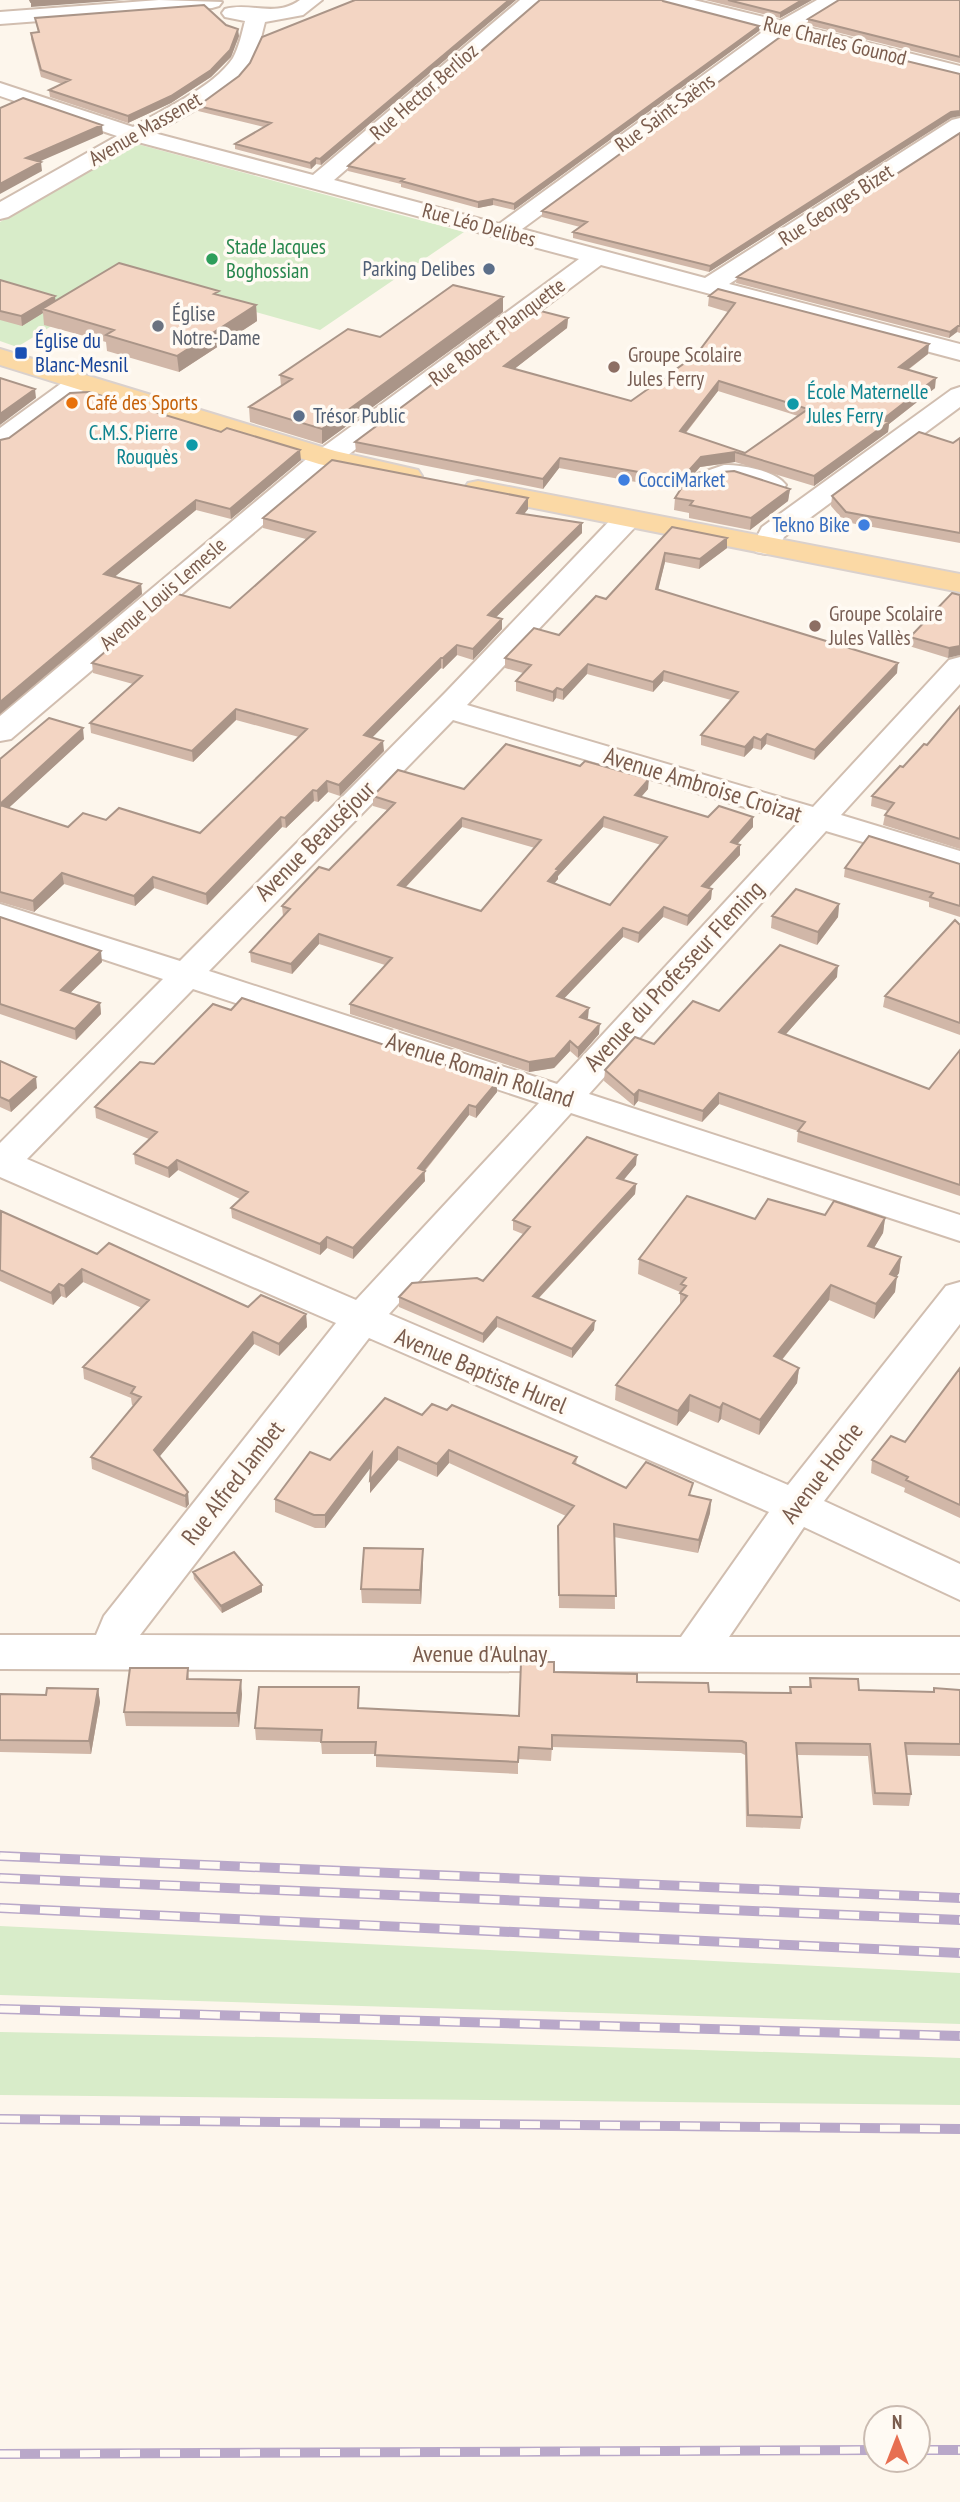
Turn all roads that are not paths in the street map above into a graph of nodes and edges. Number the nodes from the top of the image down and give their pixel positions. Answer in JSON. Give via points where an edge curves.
{"nodes":[{"id":1,"x":312,"y":0,"type":"edge"},
{"id":2,"x":532,"y":0,"type":"edge"},
{"id":3,"x":670,"y":0,"type":"edge"},
{"id":4,"x":832,"y":0,"type":"edge"},
{"id":5,"x":212,"y":1,"type":"edge"},
{"id":6,"x":257,"y":16,"type":"junction"},
{"id":7,"x":0,"y":18,"type":"edge"},
{"id":8,"x":781,"y":28,"type":"junction"},
{"id":9,"x":960,"y":72,"type":"edge"},
{"id":10,"x":6,"y":94,"type":"edge"},
{"id":11,"x":960,"y":125,"type":"edge"},
{"id":12,"x":135,"y":135,"type":"junction"},
{"id":13,"x":317,"y":183,"type":"junction"},
{"id":14,"x":0,"y":212,"type":"edge"},
{"id":15,"x":503,"y":232,"type":"junction"},
{"id":16,"x":539,"y":241,"type":"junction"},
{"id":17,"x":598,"y":256,"type":"junction"},
{"id":18,"x":512,"y":260,"type":"dead end"},
{"id":19,"x":712,"y":284,"type":"junction"},
{"id":20,"x":960,"y":352,"type":"edge"},
{"id":21,"x":0,"y":357,"type":"edge"},
{"id":22,"x":79,"y":382,"type":"junction"},
{"id":23,"x":960,"y":395,"type":"edge"},
{"id":24,"x":0,"y":440,"type":"edge"},
{"id":25,"x":328,"y":457,"type":"junction"},
{"id":26,"x":429,"y":480,"type":"edge"},
{"id":27,"x":456,"y":485,"type":"edge"},
{"id":28,"x":699,"y":488,"type":"edge"},
{"id":29,"x":818,"y":499,"type":"junction"},
{"id":30,"x":627,"y":519,"type":"junction"},
{"id":31,"x":766,"y":546,"type":"junction"},
{"id":32,"x":960,"y":583,"type":"edge"},
{"id":33,"x":960,"y":666,"type":"edge"},
{"id":34,"x":446,"y":708,"type":"junction"},
{"id":35,"x":0,"y":732,"type":"edge"},
{"id":36,"x":820,"y":820,"type":"junction"},
{"id":37,"x":960,"y":861,"type":"edge"},
{"id":38,"x":0,"y":914,"type":"edge"},
{"id":39,"x":184,"y":974,"type":"junction"},
{"id":40,"x":562,"y":1097,"type":"junction"},
{"id":41,"x":1,"y":1163,"type":"edge"},
{"id":42,"x":960,"y":1228,"type":"edge"},
{"id":43,"x":960,"y":1296,"type":"edge"},
{"id":44,"x":362,"y":1319,"type":"junction"},
{"id":45,"x":795,"y":1507,"type":"junction"},
{"id":46,"x":960,"y":1583,"type":"edge"},
{"id":47,"x":0,"y":1652,"type":"edge"},
{"id":48,"x":112,"y":1653,"type":"junction"},
{"id":49,"x":960,"y":1655,"type":"edge"},
{"id":50,"x":692,"y":1656,"type":"junction"}],
"edges":[{"from":1,"to":6,"type":"street","via":[[296,11]]},
{"from":2,"to":13,"type":"street","name":"Rue Hector Berlioz"},
{"from":3,"to":8,"type":"street","name":"Rue Charles Gounod"},
{"from":4,"to":8,"type":"street","name":"Rue Saint-Saëns"},
{"from":5,"to":6,"type":"street","via":[[226,11]]},
{"from":5,"to":7,"type":"street"},
{"from":6,"to":12,"type":"street","name":"Avenue Massenet","via":[[245,55],[233,72]]},
{"from":8,"to":9,"type":"street","name":"Rue Charles Gounod"},
{"from":8,"to":15,"type":"street","name":"Rue Saint-Saëns"},
{"from":10,"to":12,"type":"street","name":"Rue Léo Delibes"},
{"from":11,"to":19,"type":"street","name":"Rue Georges Bizet"},
{"from":12,"to":13,"type":"street","name":"Rue Léo Delibes"},
{"from":12,"to":14,"type":"street","name":"Avenue Massenet"},
{"from":13,"to":15,"type":"street","name":"Rue Léo Delibes"},
{"from":15,"to":16,"type":"street","name":"Rue Léo Delibes"},
{"from":16,"to":17,"type":"street","name":"Rue Léo Delibes"},
{"from":16,"to":18,"type":"street"},
{"from":17,"to":19,"type":"street","name":"Rue Léo Delibes"},
{"from":17,"to":25,"type":"street","name":"Rue Robert Planquette"},
{"from":19,"to":20,"type":"street","name":"Rue Léo Delibes"},
{"from":21,"to":22,"type":"main road"},
{"from":22,"to":24,"type":"street"},
{"from":22,"to":25,"type":"main road"},
{"from":23,"to":29,"type":"street"},
{"from":25,"to":26,"type":"main road"},
{"from":25,"to":35,"type":"street","name":"Avenue Louis Lemesle"},
{"from":27,"to":30,"type":"main road"},
{"from":28,"to":29,"type":"street","via":[[712,475],[736,473]]},
{"from":29,"to":31,"type":"street","via":[[772,533]]},
{"from":30,"to":31,"type":"main road"},
{"from":30,"to":34,"type":"street","name":"Avenue Beauséjour"},
{"from":31,"to":32,"type":"main road"},
{"from":33,"to":36,"type":"street","name":"Avenue du Professeur Fleming"},
{"from":34,"to":36,"type":"street","name":"Avenue Ambroise Croizat"},
{"from":34,"to":39,"type":"street","name":"Avenue Beauséjour"},
{"from":36,"to":37,"type":"street","name":"Avenue Ambroise Croizat"},
{"from":36,"to":40,"type":"street","name":"Avenue du Professeur Fleming"},
{"from":38,"to":39,"type":"street","name":"Avenue Romain Rolland"},
{"from":39,"to":40,"type":"street","name":"Avenue Romain Rolland"},
{"from":39,"to":41,"type":"street","name":"Avenue Beauséjour"},
{"from":40,"to":42,"type":"street","name":"Avenue Romain Rolland"},
{"from":40,"to":44,"type":"street","name":"Avenue du Professeur Fleming"},
{"from":41,"to":44,"type":"street","name":"Avenue Baptiste Hurel"},
{"from":43,"to":45,"type":"street","name":"Avenue Hoche"},
{"from":44,"to":45,"type":"street","name":"Avenue Baptiste Hurel"},
{"from":44,"to":48,"type":"street","name":"Rue Alfred Jambet","via":[[120,1628]]},
{"from":45,"to":46,"type":"street","name":"Avenue Baptiste Hurel"},
{"from":45,"to":50,"type":"street","name":"Avenue Hoche"},
{"from":47,"to":48,"type":"street","name":"Avenue d'Aulnay"},
{"from":48,"to":50,"type":"street","name":"Avenue d'Aulnay"},
{"from":49,"to":50,"type":"street","name":"Avenue d'Aulnay"}]}
